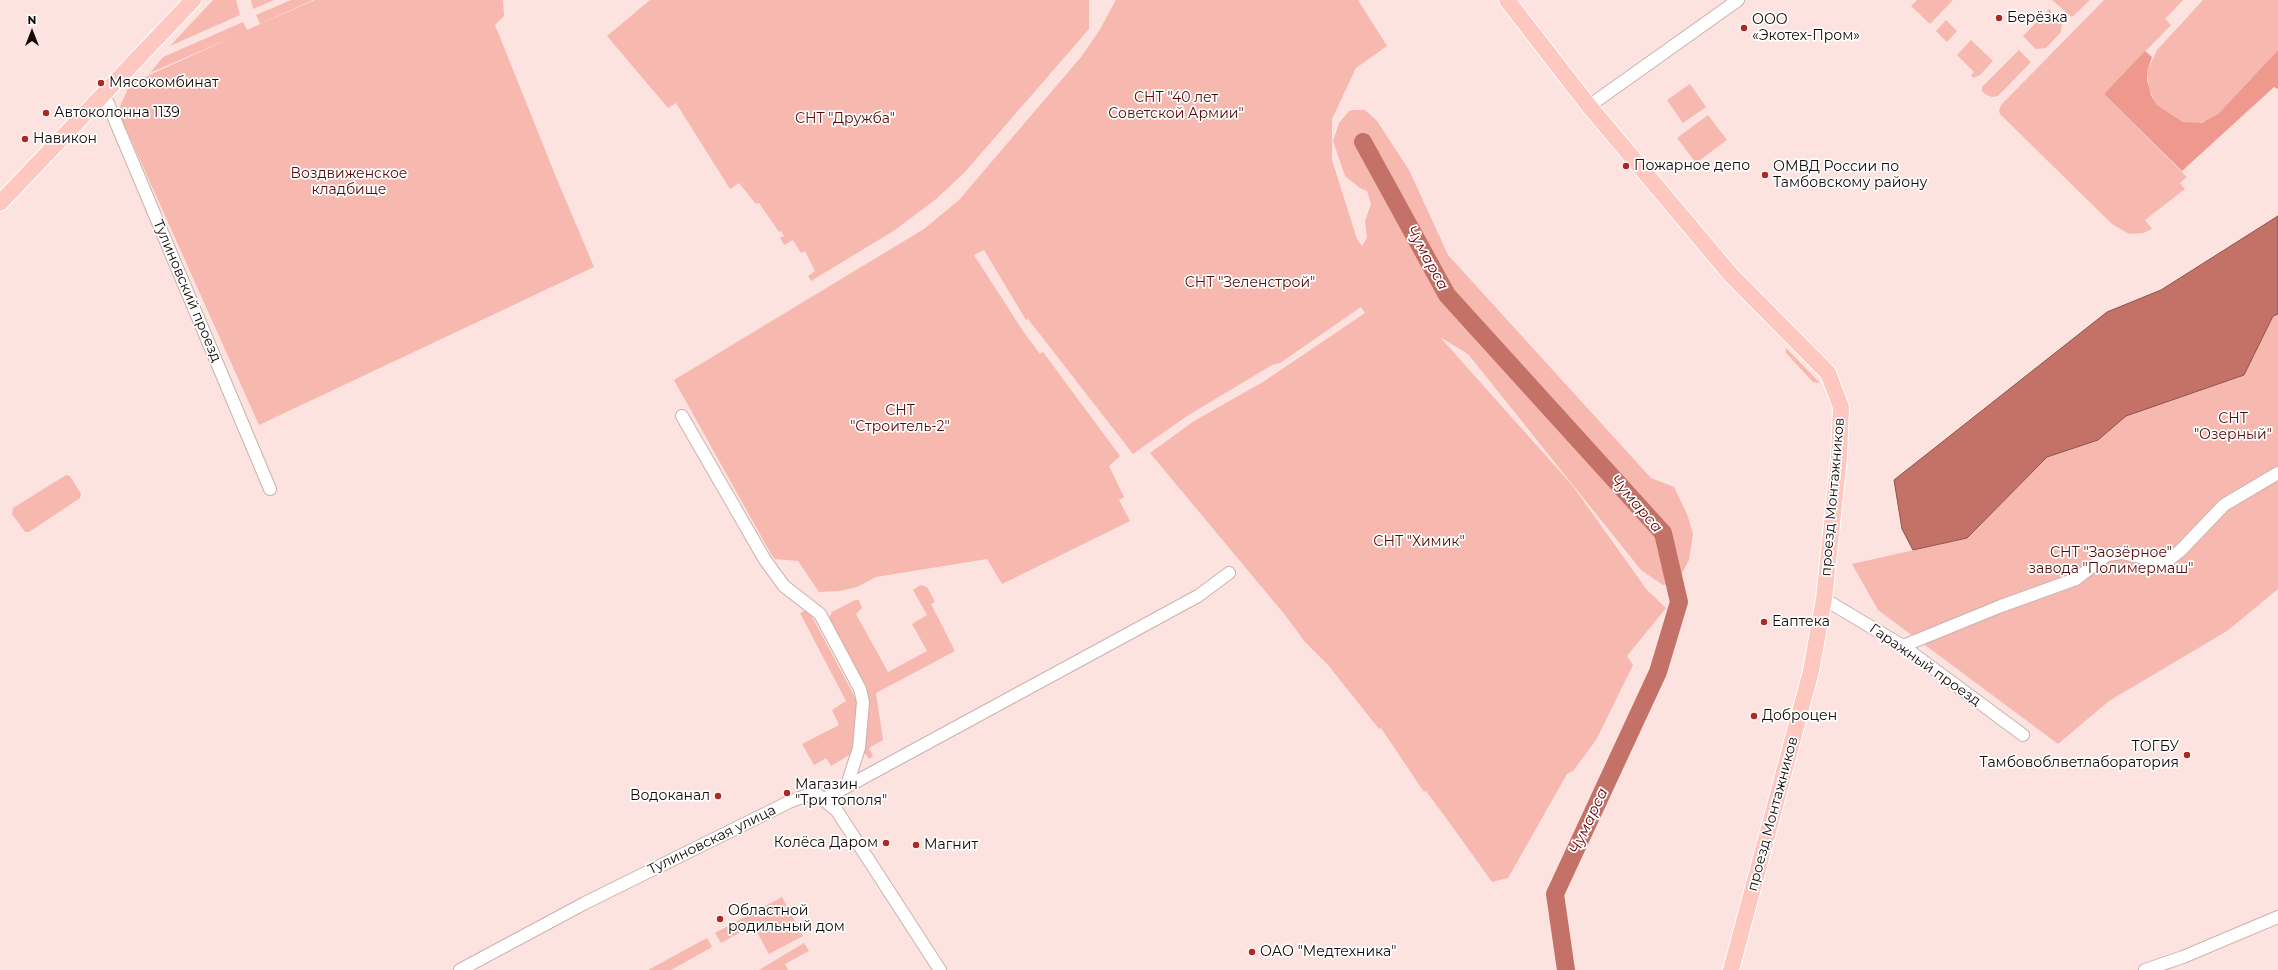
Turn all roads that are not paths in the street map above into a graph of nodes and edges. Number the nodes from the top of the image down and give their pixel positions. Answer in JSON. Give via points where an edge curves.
{"nodes":[{"id":1,"x":193,"y":0,"type":"edge"},
{"id":2,"x":1507,"y":0,"type":"edge"},
{"id":3,"x":1738,"y":0,"type":"edge"},
{"id":4,"x":104,"y":94,"type":"junction"},
{"id":5,"x":1589,"y":106,"type":"junction"},
{"id":6,"x":0,"y":203,"type":"edge"},
{"id":7,"x":682,"y":416,"type":"dead end"},
{"id":8,"x":2278,"y":473,"type":"edge"},
{"id":9,"x":270,"y":489,"type":"dead end"},
{"id":10,"x":1229,"y":573,"type":"dead end"},
{"id":11,"x":1824,"y":599,"type":"junction"},
{"id":12,"x":1903,"y":646,"type":"junction"},
{"id":13,"x":2023,"y":735,"type":"dead end"},
{"id":14,"x":847,"y":785,"type":"junction"},
{"id":15,"x":824,"y":799,"type":"junction"},
{"id":16,"x":2278,"y":917,"type":"edge"},
{"id":17,"x":460,"y":970,"type":"edge"},
{"id":18,"x":940,"y":970,"type":"edge"},
{"id":19,"x":1731,"y":970,"type":"edge"},
{"id":20,"x":2145,"y":970,"type":"edge"}],
"edges":[{"from":1,"to":4,"type":"main road"},
{"from":2,"to":5,"type":"main road","name":"проезд Монтажников"},
{"from":3,"to":5,"type":"street"},
{"from":4,"to":6,"type":"main road"},
{"from":4,"to":9,"type":"street","name":"Тулиновский проезд"},
{"from":5,"to":11,"type":"main road","name":"проезд Монтажников","via":[[1731,275],[1828,373],[1841,407],[1839,458]]},
{"from":7,"to":14,"type":"street","via":[[765,560],[784,586],[820,614],[860,689],[864,702],[859,748]]},
{"from":8,"to":12,"type":"street","via":[[2224,505],[2166,562],[2153,564],[2144,558],[2122,553],[2107,555],[2076,579]]},
{"from":10,"to":14,"type":"street","via":[[1198,596]]},
{"from":11,"to":12,"type":"street","name":"Гаражный проезд"},
{"from":11,"to":19,"type":"main road","name":"проезд Монтажников","via":[[1811,671]]},
{"from":12,"to":13,"type":"street","name":"Гаражный проезд"},
{"from":14,"to":15,"type":"street"},
{"from":15,"to":17,"type":"street","name":"Тулиновская улица","via":[[810,794],[789,802],[585,903]]},
{"from":15,"to":18,"type":"street","via":[[837,811]]},
{"from":16,"to":20,"type":"street"}]}
